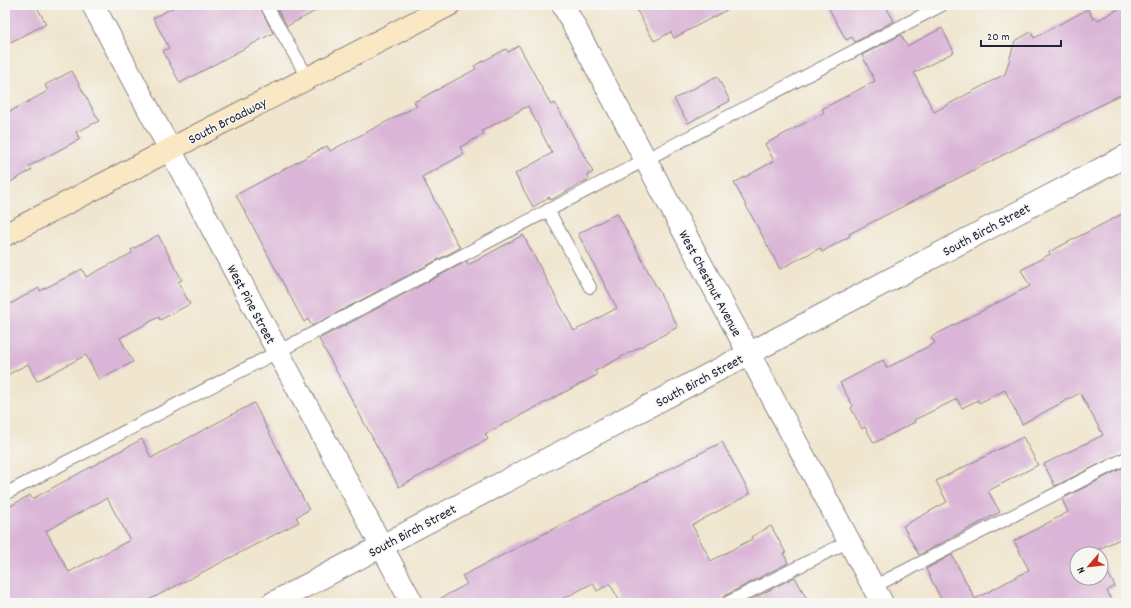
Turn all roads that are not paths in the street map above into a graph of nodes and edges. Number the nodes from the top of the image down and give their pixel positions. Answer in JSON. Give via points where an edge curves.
{"nodes":[{"id":1,"x":93,"y":5,"type":"edge"},
{"id":2,"x":266,"y":5,"type":"edge"},
{"id":3,"x":449,"y":5,"type":"edge"},
{"id":4,"x":563,"y":5,"type":"edge"},
{"id":5,"x":942,"y":5,"type":"edge"},
{"id":6,"x":308,"y":78,"type":"junction"},
{"id":7,"x":170,"y":150,"type":"junction"},
{"id":8,"x":1126,"y":156,"type":"edge"},
{"id":9,"x":645,"y":160,"type":"junction"},
{"id":10,"x":548,"y":210,"type":"junction"},
{"id":11,"x":5,"y":235,"type":"edge"},
{"id":12,"x":590,"y":287,"type":"dead end"},
{"id":13,"x":278,"y":351,"type":"junction"},
{"id":14,"x":749,"y":354,"type":"junction"},
{"id":15,"x":1126,"y":458,"type":"edge"},
{"id":16,"x":5,"y":494,"type":"edge"},
{"id":17,"x":849,"y":541,"type":"junction"},
{"id":18,"x":382,"y":546,"type":"junction"},
{"id":19,"x":877,"y":595,"type":"edge"},
{"id":20,"x":272,"y":603,"type":"edge"},
{"id":21,"x":412,"y":603,"type":"edge"},
{"id":22,"x":727,"y":603,"type":"edge"}],
"edges":[{"from":1,"to":7,"type":"street","name":"West Pine Street"},
{"from":2,"to":6,"type":"lane"},
{"from":3,"to":6,"type":"street","name":"South Broadway"},
{"from":4,"to":9,"type":"street","name":"West Chestnut Avenue"},
{"from":5,"to":9,"type":"lane"},
{"from":6,"to":7,"type":"street","name":"South Broadway"},
{"from":7,"to":11,"type":"street","name":"South Broadway"},
{"from":7,"to":13,"type":"street","name":"West Pine Street"},
{"from":8,"to":14,"type":"street","name":"South Birch Street"},
{"from":9,"to":10,"type":"lane"},
{"from":9,"to":14,"type":"street","name":"West Chestnut Avenue"},
{"from":10,"to":12,"type":"lane"},
{"from":10,"to":13,"type":"lane"},
{"from":13,"to":16,"type":"lane"},
{"from":13,"to":18,"type":"street","name":"West Pine Street"},
{"from":14,"to":17,"type":"street","name":"West Chestnut Avenue"},
{"from":14,"to":18,"type":"street","name":"South Birch Street"},
{"from":15,"to":19,"type":"lane"},
{"from":17,"to":19,"type":"street","name":"West Chestnut Avenue"},
{"from":17,"to":22,"type":"lane"},
{"from":18,"to":20,"type":"street","name":"South Birch Street"},
{"from":18,"to":21,"type":"street","name":"West Pine Street"}]}
